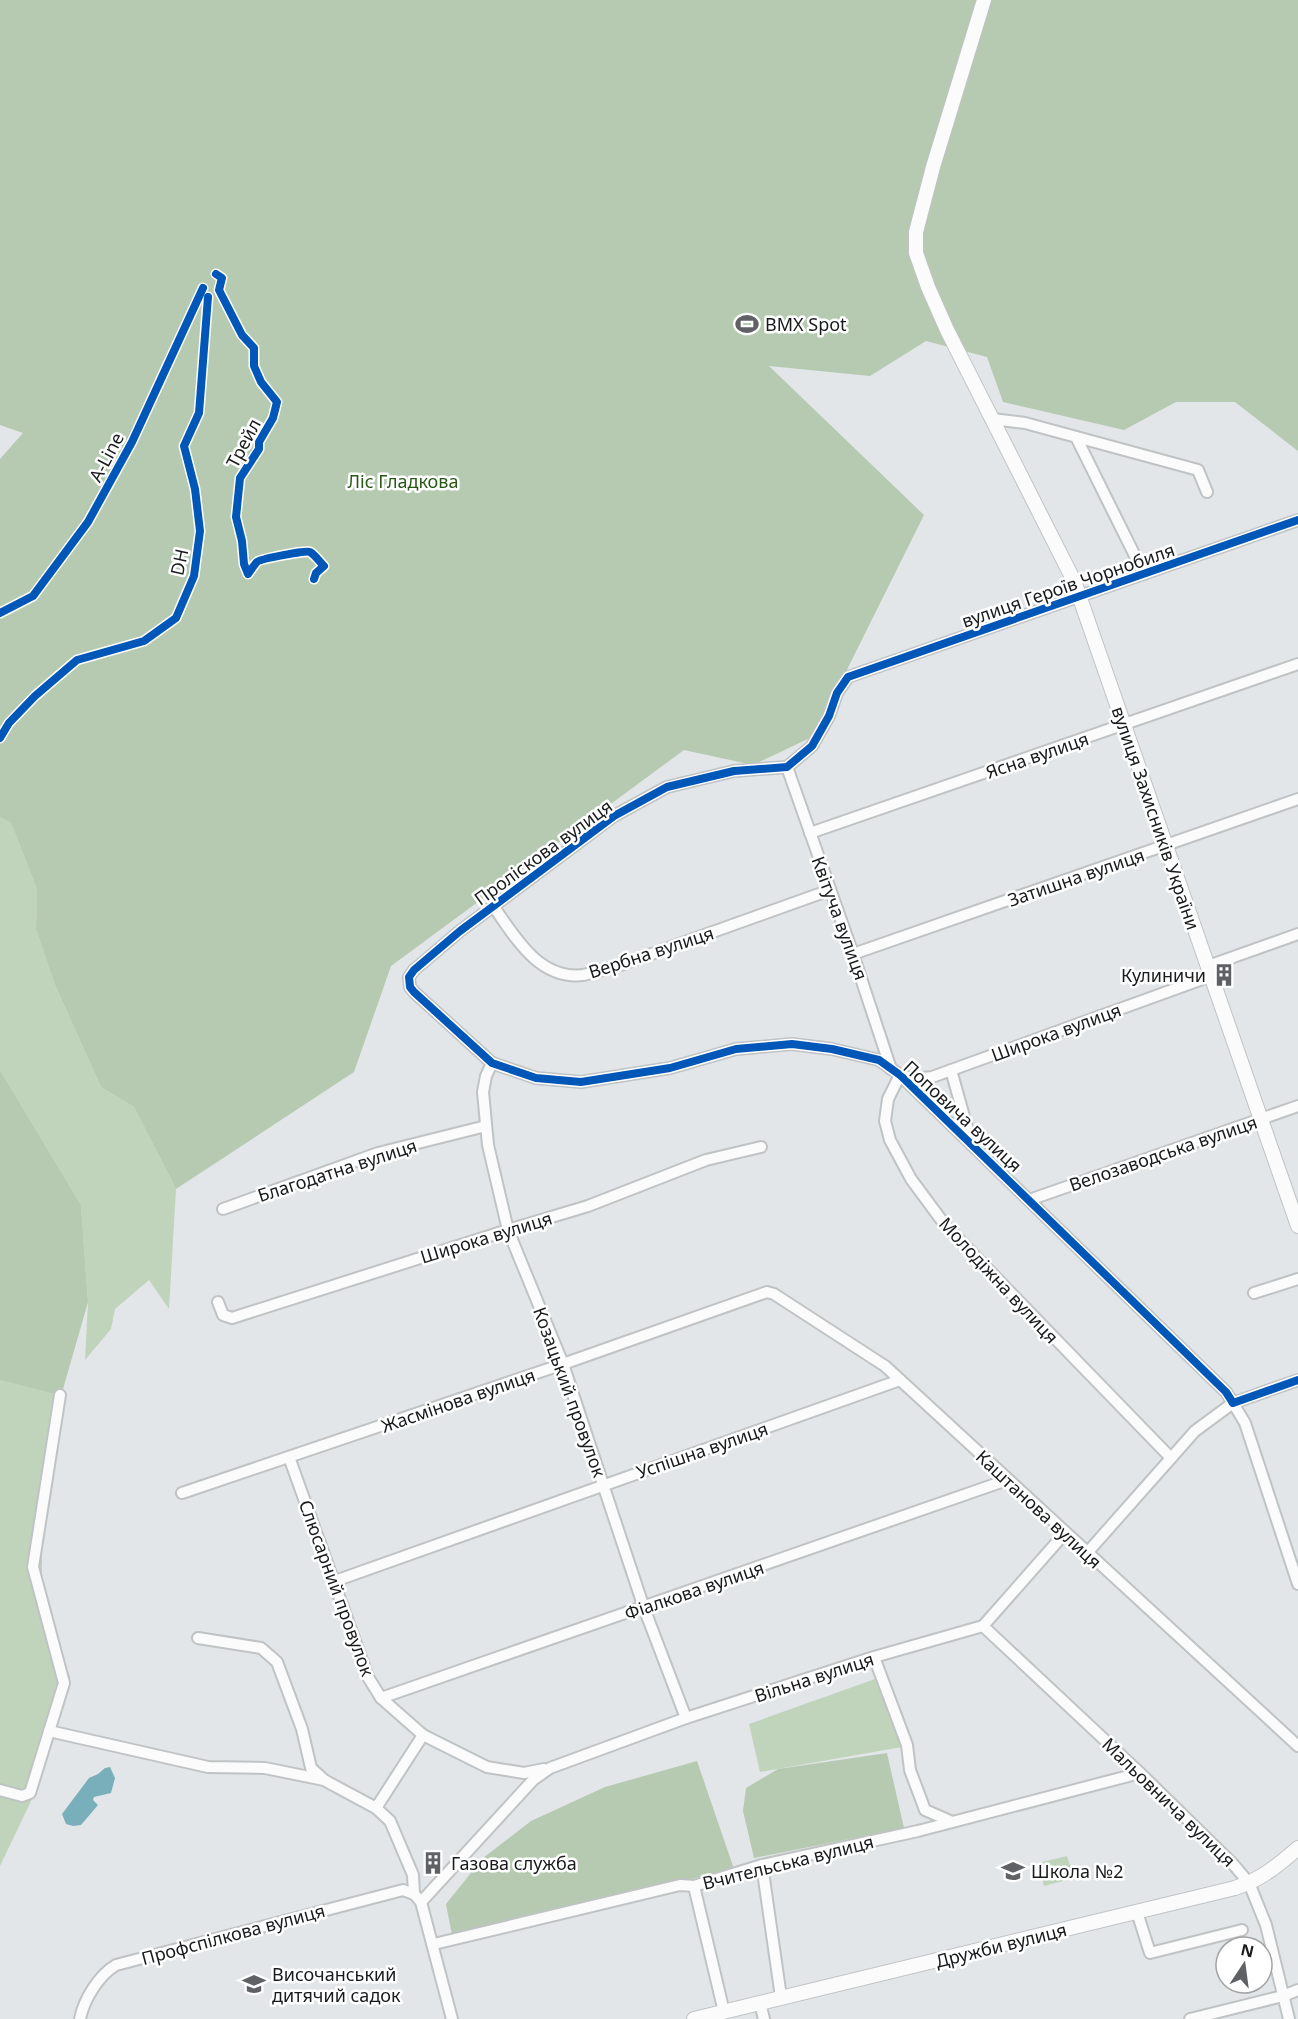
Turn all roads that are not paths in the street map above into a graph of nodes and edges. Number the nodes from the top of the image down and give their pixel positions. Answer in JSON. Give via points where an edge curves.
{"nodes":[{"id":1,"x":984,"y":0,"type":"edge"},
{"id":2,"x":992,"y":419,"type":"junction"},
{"id":3,"x":1076,"y":437,"type":"junction"},
{"id":4,"x":1207,"y":492,"type":"dead end"},
{"id":5,"x":1298,"y":520,"type":"edge"},
{"id":6,"x":1144,"y":574,"type":"junction"},
{"id":7,"x":1079,"y":597,"type":"junction"},
{"id":8,"x":1298,"y":664,"type":"edge"},
{"id":9,"x":1124,"y":724,"type":"junction"},
{"id":10,"x":787,"y":767,"type":"junction"},
{"id":11,"x":1298,"y":799,"type":"edge"},
{"id":12,"x":810,"y":833,"type":"junction"},
{"id":13,"x":1166,"y":846,"type":"junction"},
{"id":14,"x":830,"y":890,"type":"junction"},
{"id":15,"x":494,"y":907,"type":"junction"},
{"id":16,"x":1298,"y":934,"type":"edge"},
{"id":17,"x":854,"y":954,"type":"junction"},
{"id":18,"x":1209,"y":971,"type":"junction"},
{"id":19,"x":410,"y":987,"type":"joint"},
{"id":20,"x":492,"y":1063,"type":"junction"},
{"id":21,"x":951,"y":1070,"type":"junction"},
{"id":22,"x":896,"y":1072,"type":"junction"},
{"id":23,"x":1298,"y":1106,"type":"edge"},
{"id":24,"x":1261,"y":1119,"type":"junction"},
{"id":25,"x":486,"y":1126,"type":"junction"},
{"id":26,"x":972,"y":1145,"type":"junction"},
{"id":27,"x":761,"y":1147,"type":"dead end"},
{"id":28,"x":1029,"y":1200,"type":"junction"},
{"id":29,"x":223,"y":1209,"type":"dead end"},
{"id":30,"x":1298,"y":1226,"type":"edge"},
{"id":31,"x":508,"y":1230,"type":"junction"},
{"id":32,"x":1298,"y":1279,"type":"edge"},
{"id":33,"x":766,"y":1292,"type":"joint"},
{"id":34,"x":1254,"y":1293,"type":"dead end"},
{"id":35,"x":218,"y":1302,"type":"dead end"},
{"id":36,"x":563,"y":1364,"type":"junction"},
{"id":37,"x":900,"y":1380,"type":"junction"},
{"id":38,"x":1298,"y":1380,"type":"edge"},
{"id":39,"x":60,"y":1395,"type":"dead end"},
{"id":40,"x":1233,"y":1403,"type":"junction"},
{"id":41,"x":289,"y":1457,"type":"junction"},
{"id":42,"x":1171,"y":1458,"type":"junction"},
{"id":43,"x":1007,"y":1480,"type":"junction"},
{"id":44,"x":603,"y":1485,"type":"junction"},
{"id":45,"x":182,"y":1492,"type":"dead end"},
{"id":46,"x":1065,"y":1533,"type":"junction"},
{"id":47,"x":1087,"y":1553,"type":"junction"},
{"id":48,"x":334,"y":1581,"type":"junction"},
{"id":49,"x":1298,"y":1584,"type":"edge"},
{"id":50,"x":644,"y":1608,"type":"junction"},
{"id":51,"x":983,"y":1626,"type":"junction"},
{"id":52,"x":198,"y":1638,"type":"dead end"},
{"id":53,"x":874,"y":1657,"type":"junction"},
{"id":54,"x":381,"y":1698,"type":"junction"},
{"id":55,"x":686,"y":1718,"type":"junction"},
{"id":56,"x":49,"y":1731,"type":"junction"},
{"id":57,"x":423,"y":1735,"type":"junction"},
{"id":58,"x":1298,"y":1746,"type":"edge"},
{"id":59,"x":550,"y":1768,"type":"junction"},
{"id":60,"x":1140,"y":1773,"type":"junction"},
{"id":61,"x":324,"y":1780,"type":"junction"},
{"id":62,"x":0,"y":1790,"type":"edge"},
{"id":63,"x":376,"y":1808,"type":"junction"},
{"id":64,"x":950,"y":1821,"type":"junction"},
{"id":65,"x":1298,"y":1848,"type":"edge"},
{"id":66,"x":762,"y":1865,"type":"junction"},
{"id":67,"x":1249,"y":1883,"type":"junction"},
{"id":68,"x":694,"y":1886,"type":"junction"},
{"id":69,"x":418,"y":1898,"type":"junction"},
{"id":70,"x":1137,"y":1912,"type":"junction"},
{"id":71,"x":1242,"y":1930,"type":"dead end"},
{"id":72,"x":434,"y":1944,"type":"junction"},
{"id":73,"x":1298,"y":1990,"type":"edge"},
{"id":74,"x":1283,"y":1996,"type":"junction"},
{"id":75,"x":781,"y":1997,"type":"junction"},
{"id":76,"x":760,"y":2003,"type":"junction"},
{"id":77,"x":724,"y":2012,"type":"junction"},
{"id":78,"x":80,"y":2019,"type":"edge"},
{"id":79,"x":452,"y":2019,"type":"edge"},
{"id":80,"x":694,"y":2019,"type":"edge"},
{"id":81,"x":764,"y":2019,"type":"edge"},
{"id":82,"x":1190,"y":2019,"type":"edge"},
{"id":83,"x":1289,"y":2019,"type":"edge"}],
"edges":[{"from":1,"to":2,"type":"street","name":"вулиця Захисників України","via":[[933,167],[916,232],[916,253],[947,330]]},
{"from":2,"to":3,"type":"street","via":[[1025,423]]},
{"from":2,"to":7,"type":"street","name":"вулиця Захисників України"},
{"from":3,"to":4,"type":"street","via":[[1198,470]]},
{"from":3,"to":6,"type":"street"},
{"from":5,"to":6,"type":"street","name":"вулиця Героїв Чорнобиля"},
{"from":6,"to":7,"type":"street","name":"вулиця Героїв Чорнобиля"},
{"from":7,"to":9,"type":"street","name":"вулиця Захисників України"},
{"from":7,"to":10,"type":"street","name":"вулиця Героїв Чорнобиля","via":[[848,677],[812,746]]},
{"from":8,"to":9,"type":"street","name":"Ясна вулиця"},
{"from":9,"to":12,"type":"street","name":"Ясна вулиця"},
{"from":9,"to":13,"type":"street","name":"вулиця Захисників України"},
{"from":10,"to":12,"type":"street","name":"Квітуча вулиця"},
{"from":10,"to":15,"type":"street","name":"Проліскова вулиця","via":[[734,771],[667,787],[614,816]]},
{"from":11,"to":13,"type":"street","name":"Затишна вулиця"},
{"from":12,"to":14,"type":"street","name":"Квітуча вулиця"},
{"from":13,"to":17,"type":"street","name":"Затишна вулиця"},
{"from":13,"to":18,"type":"street","name":"вулиця Захисників України"},
{"from":14,"to":15,"type":"street","name":"Вербна вулиця","via":[[615,967],[581,975],[539,964]]},
{"from":14,"to":17,"type":"street","name":"Квітуча вулиця"},
{"from":15,"to":19,"type":"street","name":"Проліскова вулиця","via":[[414,969],[409,977]]},
{"from":16,"to":18,"type":"street","name":"Широка вулиця"},
{"from":17,"to":22,"type":"street","name":"Квітуча вулиця"},
{"from":18,"to":21,"type":"street","name":"Широка вулиця"},
{"from":18,"to":24,"type":"street","name":"вулиця Захисників України"},
{"from":19,"to":20,"type":"street","name":"Поповича вулиця"},
{"from":20,"to":22,"type":"street","name":"Поповича вулиця","via":[[536,1078],[581,1082],[670,1068],[736,1049],[792,1044],[879,1060]]},
{"from":20,"to":25,"type":"street","name":"Козацький провулок","via":[[483,1092]]},
{"from":21,"to":22,"type":"street","name":"Широка вулиця","via":[[914,1079]]},
{"from":21,"to":26,"type":"street"},
{"from":22,"to":26,"type":"street","name":"Поповича вулиця"},
{"from":22,"to":42,"type":"street","name":"Молодіжна вулиця","via":[[885,1121],[890,1140],[911,1179],[945,1225]]},
{"from":23,"to":24,"type":"street","name":"Велозаводська вулиця"},
{"from":24,"to":28,"type":"street","name":"Велозаводська вулиця"},
{"from":24,"to":30,"type":"street","name":"вулиця Захисників України"},
{"from":25,"to":29,"type":"street","name":"Благодатна вулиця","via":[[378,1153]]},
{"from":25,"to":31,"type":"street","name":"Козацький провулок"},
{"from":26,"to":28,"type":"street","name":"Поповича вулиця"},
{"from":27,"to":31,"type":"street","name":"Широка вулиця","via":[[706,1160],[588,1206]]},
{"from":28,"to":40,"type":"street","name":"Поповича вулиця"},
{"from":31,"to":35,"type":"street","name":"Широка вулиця","via":[[232,1318],[223,1315]]},
{"from":31,"to":36,"type":"street","name":"Козацький провулок"},
{"from":32,"to":34,"type":"street"},
{"from":33,"to":36,"type":"street","name":"Жасмінова вулиця"},
{"from":33,"to":37,"type":"street","name":"Каштанова вулиця","via":[[885,1366]]},
{"from":36,"to":41,"type":"street","name":"Жасмінова вулиця"},
{"from":36,"to":44,"type":"street","name":"Козацький провулок"},
{"from":37,"to":43,"type":"street","name":"Каштанова вулиця"},
{"from":37,"to":44,"type":"street","name":"Успішна вулиця"},
{"from":38,"to":40,"type":"street"},
{"from":39,"to":56,"type":"street","via":[[33,1566],[64,1683]]},
{"from":40,"to":42,"type":"street","via":[[1195,1431]]},
{"from":40,"to":49,"type":"street","name":"Поповича вулиця","via":[[1245,1423]]},
{"from":41,"to":45,"type":"street","name":"Жасмінова вулиця"},
{"from":41,"to":48,"type":"street","name":"Слюсарний провулок"},
{"from":42,"to":47,"type":"street"},
{"from":43,"to":46,"type":"street","name":"Каштанова вулиця"},
{"from":43,"to":50,"type":"street","name":"Фіалкова вулиця"},
{"from":44,"to":48,"type":"street","name":"Успішна вулиця"},
{"from":44,"to":50,"type":"street","name":"Козацький провулок"},
{"from":46,"to":47,"type":"street","name":"Каштанова вулиця"},
{"from":46,"to":51,"type":"street"},
{"from":47,"to":58,"type":"street","name":"Каштанова вулиця"},
{"from":48,"to":54,"type":"street","name":"Слюсарний провулок","via":[[368,1677]]},
{"from":50,"to":54,"type":"street","name":"Фіалкова вулиця"},
{"from":50,"to":55,"type":"street","name":"Козацький провулок"},
{"from":51,"to":53,"type":"street","name":"Вільна вулиця"},
{"from":51,"to":60,"type":"street","name":"Мальовнича вулиця"},
{"from":52,"to":61,"type":"street","via":[[261,1648],[277,1662],[312,1768]]},
{"from":53,"to":55,"type":"street","name":"Вільна вулиця"},
{"from":53,"to":64,"type":"street","via":[[907,1745],[910,1770],[925,1810]]},
{"from":54,"to":57,"type":"street","name":"Слюсарний провулок"},
{"from":55,"to":59,"type":"street","name":"Вільна вулиця"},
{"from":56,"to":61,"type":"street","via":[[208,1767],[266,1768]]},
{"from":56,"to":62,"type":"street","via":[[30,1793],[22,1796]]},
{"from":57,"to":59,"type":"street","name":"Слюсарний провулок","via":[[487,1767],[524,1773]]},
{"from":57,"to":63,"type":"street"},
{"from":59,"to":69,"type":"street","name":"Вільна вулиця","via":[[533,1780]]},
{"from":60,"to":64,"type":"street","name":"Вчительська вулиця"},
{"from":60,"to":67,"type":"street","name":"Мальовнича вулиця"},
{"from":61,"to":63,"type":"street"},
{"from":63,"to":69,"type":"street","via":[[390,1821]]},
{"from":64,"to":66,"type":"street","name":"Вчительська вулиця"},
{"from":65,"to":67,"type":"street","name":"Дружби вулиця","via":[[1267,1874]]},
{"from":66,"to":68,"type":"street","name":"Вчительська вулиця"},
{"from":66,"to":75,"type":"street"},
{"from":67,"to":70,"type":"street","name":"Дружби вулиця"},
{"from":67,"to":74,"type":"street","name":"Мальовнича вулиця","via":[[1266,1925]]},
{"from":68,"to":72,"type":"street","name":"Вчительська вулиця","via":[[680,1885]]},
{"from":68,"to":77,"type":"street"},
{"from":69,"to":72,"type":"street"},
{"from":69,"to":78,"type":"street","name":"Профспілкова вулиця","via":[[403,1890],[388,1893],[116,1965],[106,1971],[95,1987]]},
{"from":70,"to":71,"type":"street","via":[[1150,1953]]},
{"from":70,"to":75,"type":"street","name":"Дружби вулиця"},
{"from":72,"to":79,"type":"street"},
{"from":73,"to":74,"type":"street"},
{"from":74,"to":82,"type":"street"},
{"from":74,"to":83,"type":"street","name":"Мальовнича вулиця"},
{"from":75,"to":76,"type":"street","name":"Дружби вулиця"},
{"from":76,"to":77,"type":"street","name":"Дружби вулиця"},
{"from":76,"to":81,"type":"street"},
{"from":77,"to":80,"type":"street","name":"Дружби вулиця"}]}
